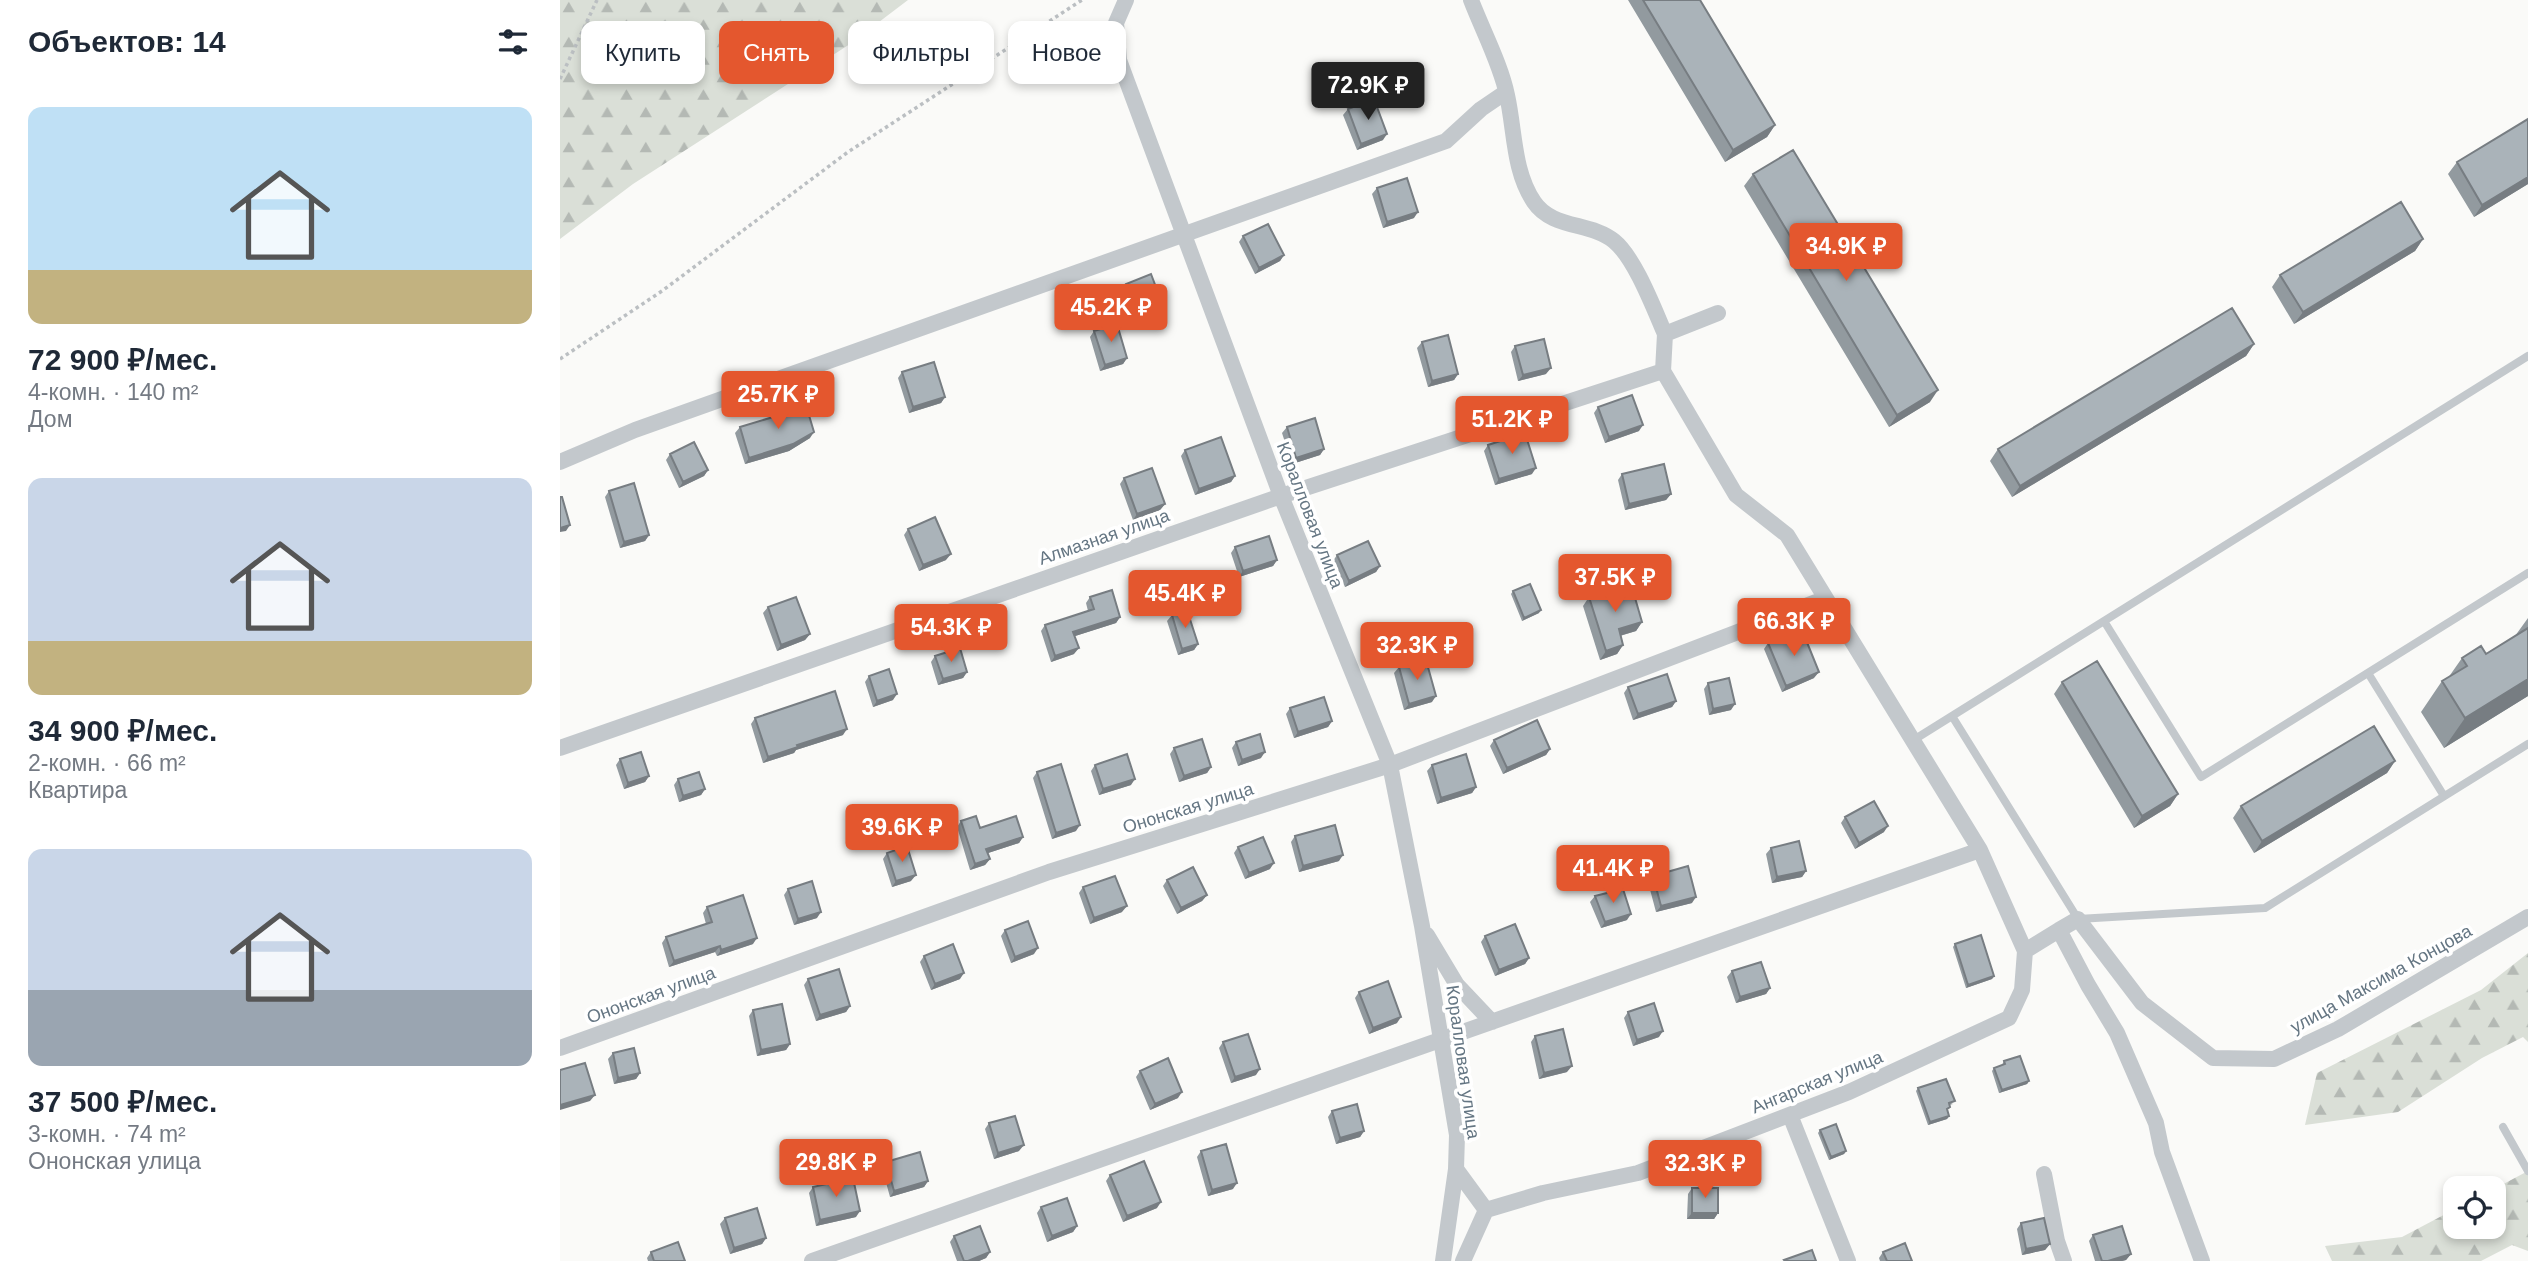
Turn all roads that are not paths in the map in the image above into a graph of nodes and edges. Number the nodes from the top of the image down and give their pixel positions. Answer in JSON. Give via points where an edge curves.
{"nodes":[{"id":1,"x":1126,"y":0,"type":"edge"},
{"id":2,"x":1471,"y":0,"type":"edge"},
{"id":3,"x":1507,"y":92,"type":"junction"},
{"id":4,"x":1185,"y":234,"type":"junction"},
{"id":5,"x":1718,"y":313,"type":"dead end"},
{"id":6,"x":1665,"y":334,"type":"junction"},
{"id":7,"x":2528,"y":356,"type":"edge"},
{"id":8,"x":1663,"y":372,"type":"junction"},
{"id":9,"x":560,"y":462,"type":"edge"},
{"id":10,"x":1281,"y":496,"type":"junction"},
{"id":11,"x":2528,"y":573,"type":"edge"},
{"id":12,"x":1824,"y":599,"type":"junction"},
{"id":13,"x":2104,"y":621,"type":"junction"},
{"id":14,"x":2368,"y":673,"type":"junction"},
{"id":15,"x":1952,"y":716,"type":"junction"},
{"id":16,"x":1912,"y":741,"type":"junction"},
{"id":17,"x":2528,"y":744,"type":"edge"},
{"id":18,"x":560,"y":748,"type":"edge"},
{"id":19,"x":1390,"y":765,"type":"junction"},
{"id":20,"x":2445,"y":796,"type":"junction"},
{"id":21,"x":1980,"y":850,"type":"junction"},
{"id":22,"x":2528,"y":917,"type":"edge"},
{"id":23,"x":2078,"y":919,"type":"junction"},
{"id":24,"x":1422,"y":926,"type":"junction"},
{"id":25,"x":2059,"y":930,"type":"junction"},
{"id":26,"x":2025,"y":951,"type":"junction"},
{"id":27,"x":1492,"y":1022,"type":"junction"},
{"id":28,"x":1443,"y":1040,"type":"junction"},
{"id":29,"x":560,"y":1048,"type":"edge"},
{"id":30,"x":1790,"y":1115,"type":"junction"},
{"id":31,"x":2503,"y":1127,"type":"dead end"},
{"id":32,"x":1457,"y":1169,"type":"junction"},
{"id":33,"x":2528,"y":1171,"type":"edge"},
{"id":34,"x":2044,"y":1174,"type":"dead end"},
{"id":35,"x":1486,"y":1210,"type":"junction"},
{"id":36,"x":812,"y":1261,"type":"edge"},
{"id":37,"x":1443,"y":1261,"type":"edge"},
{"id":38,"x":1463,"y":1261,"type":"edge"},
{"id":39,"x":1848,"y":1261,"type":"edge"},
{"id":40,"x":2064,"y":1261,"type":"edge"},
{"id":41,"x":2202,"y":1261,"type":"edge"}],
"edges":[{"from":1,"to":4,"type":"street","name":"Коралловая улица","via":[[1116,23],[1119,60]]},
{"from":2,"to":3,"type":"street"},
{"from":3,"to":4,"type":"street","via":[[1446,141]]},
{"from":3,"to":6,"type":"street","via":[[1517,164],[1535,203],[1553,219],[1614,241],[1638,274]]},
{"from":4,"to":9,"type":"street","via":[[635,430]]},
{"from":4,"to":10,"type":"street","name":"Коралловая улица"},
{"from":5,"to":6,"type":"street"},
{"from":6,"to":8,"type":"street"},
{"from":7,"to":13,"type":"lane"},
{"from":8,"to":10,"type":"street","name":"Алмазная улица"},
{"from":8,"to":12,"type":"street","via":[[1736,495],[1787,535]]},
{"from":10,"to":18,"type":"street","name":"Алмазная улица"},
{"from":10,"to":19,"type":"street","name":"Коралловая улица"},
{"from":11,"to":14,"type":"lane"},
{"from":12,"to":16,"type":"street"},
{"from":12,"to":19,"type":"street","name":"Ононская улица"},
{"from":13,"to":14,"type":"lane","via":[[2201,777]]},
{"from":13,"to":15,"type":"lane"},
{"from":14,"to":20,"type":"lane"},
{"from":15,"to":16,"type":"lane"},
{"from":15,"to":23,"type":"lane"},
{"from":16,"to":21,"type":"street"},
{"from":17,"to":20,"type":"lane"},
{"from":19,"to":24,"type":"street","name":"Коралловая улица"},
{"from":19,"to":29,"type":"street","name":"Ононская улица","via":[[1049,872]]},
{"from":20,"to":23,"type":"lane","via":[[2265,908]]},
{"from":21,"to":26,"type":"street"},
{"from":21,"to":27,"type":"street"},
{"from":22,"to":23,"type":"street","name":"улица Максима Концова","via":[[2338,1029],[2274,1059],[2213,1058],[2142,1003]]},
{"from":23,"to":25,"type":"street"},
{"from":24,"to":27,"type":"street","via":[[1457,985]]},
{"from":24,"to":28,"type":"street","name":"Коралловая улица"},
{"from":25,"to":26,"type":"street"},
{"from":25,"to":41,"type":"street","via":[[2117,1033],[2156,1123]]},
{"from":26,"to":30,"type":"street","name":"Ангарская улица","via":[[2022,990],[2009,1018]]},
{"from":27,"to":28,"type":"street"},
{"from":28,"to":32,"type":"street","name":"Коралловая улица","via":[[1457,1135]]},
{"from":28,"to":36,"type":"street"},
{"from":30,"to":35,"type":"street","name":"Ангарская улица","via":[[1638,1173]]},
{"from":30,"to":39,"type":"street"},
{"from":31,"to":33,"type":"lane"},
{"from":32,"to":35,"type":"street"},
{"from":32,"to":37,"type":"street","name":"Коралловая улица"},
{"from":34,"to":40,"type":"street"},
{"from":35,"to":38,"type":"street"}]}
